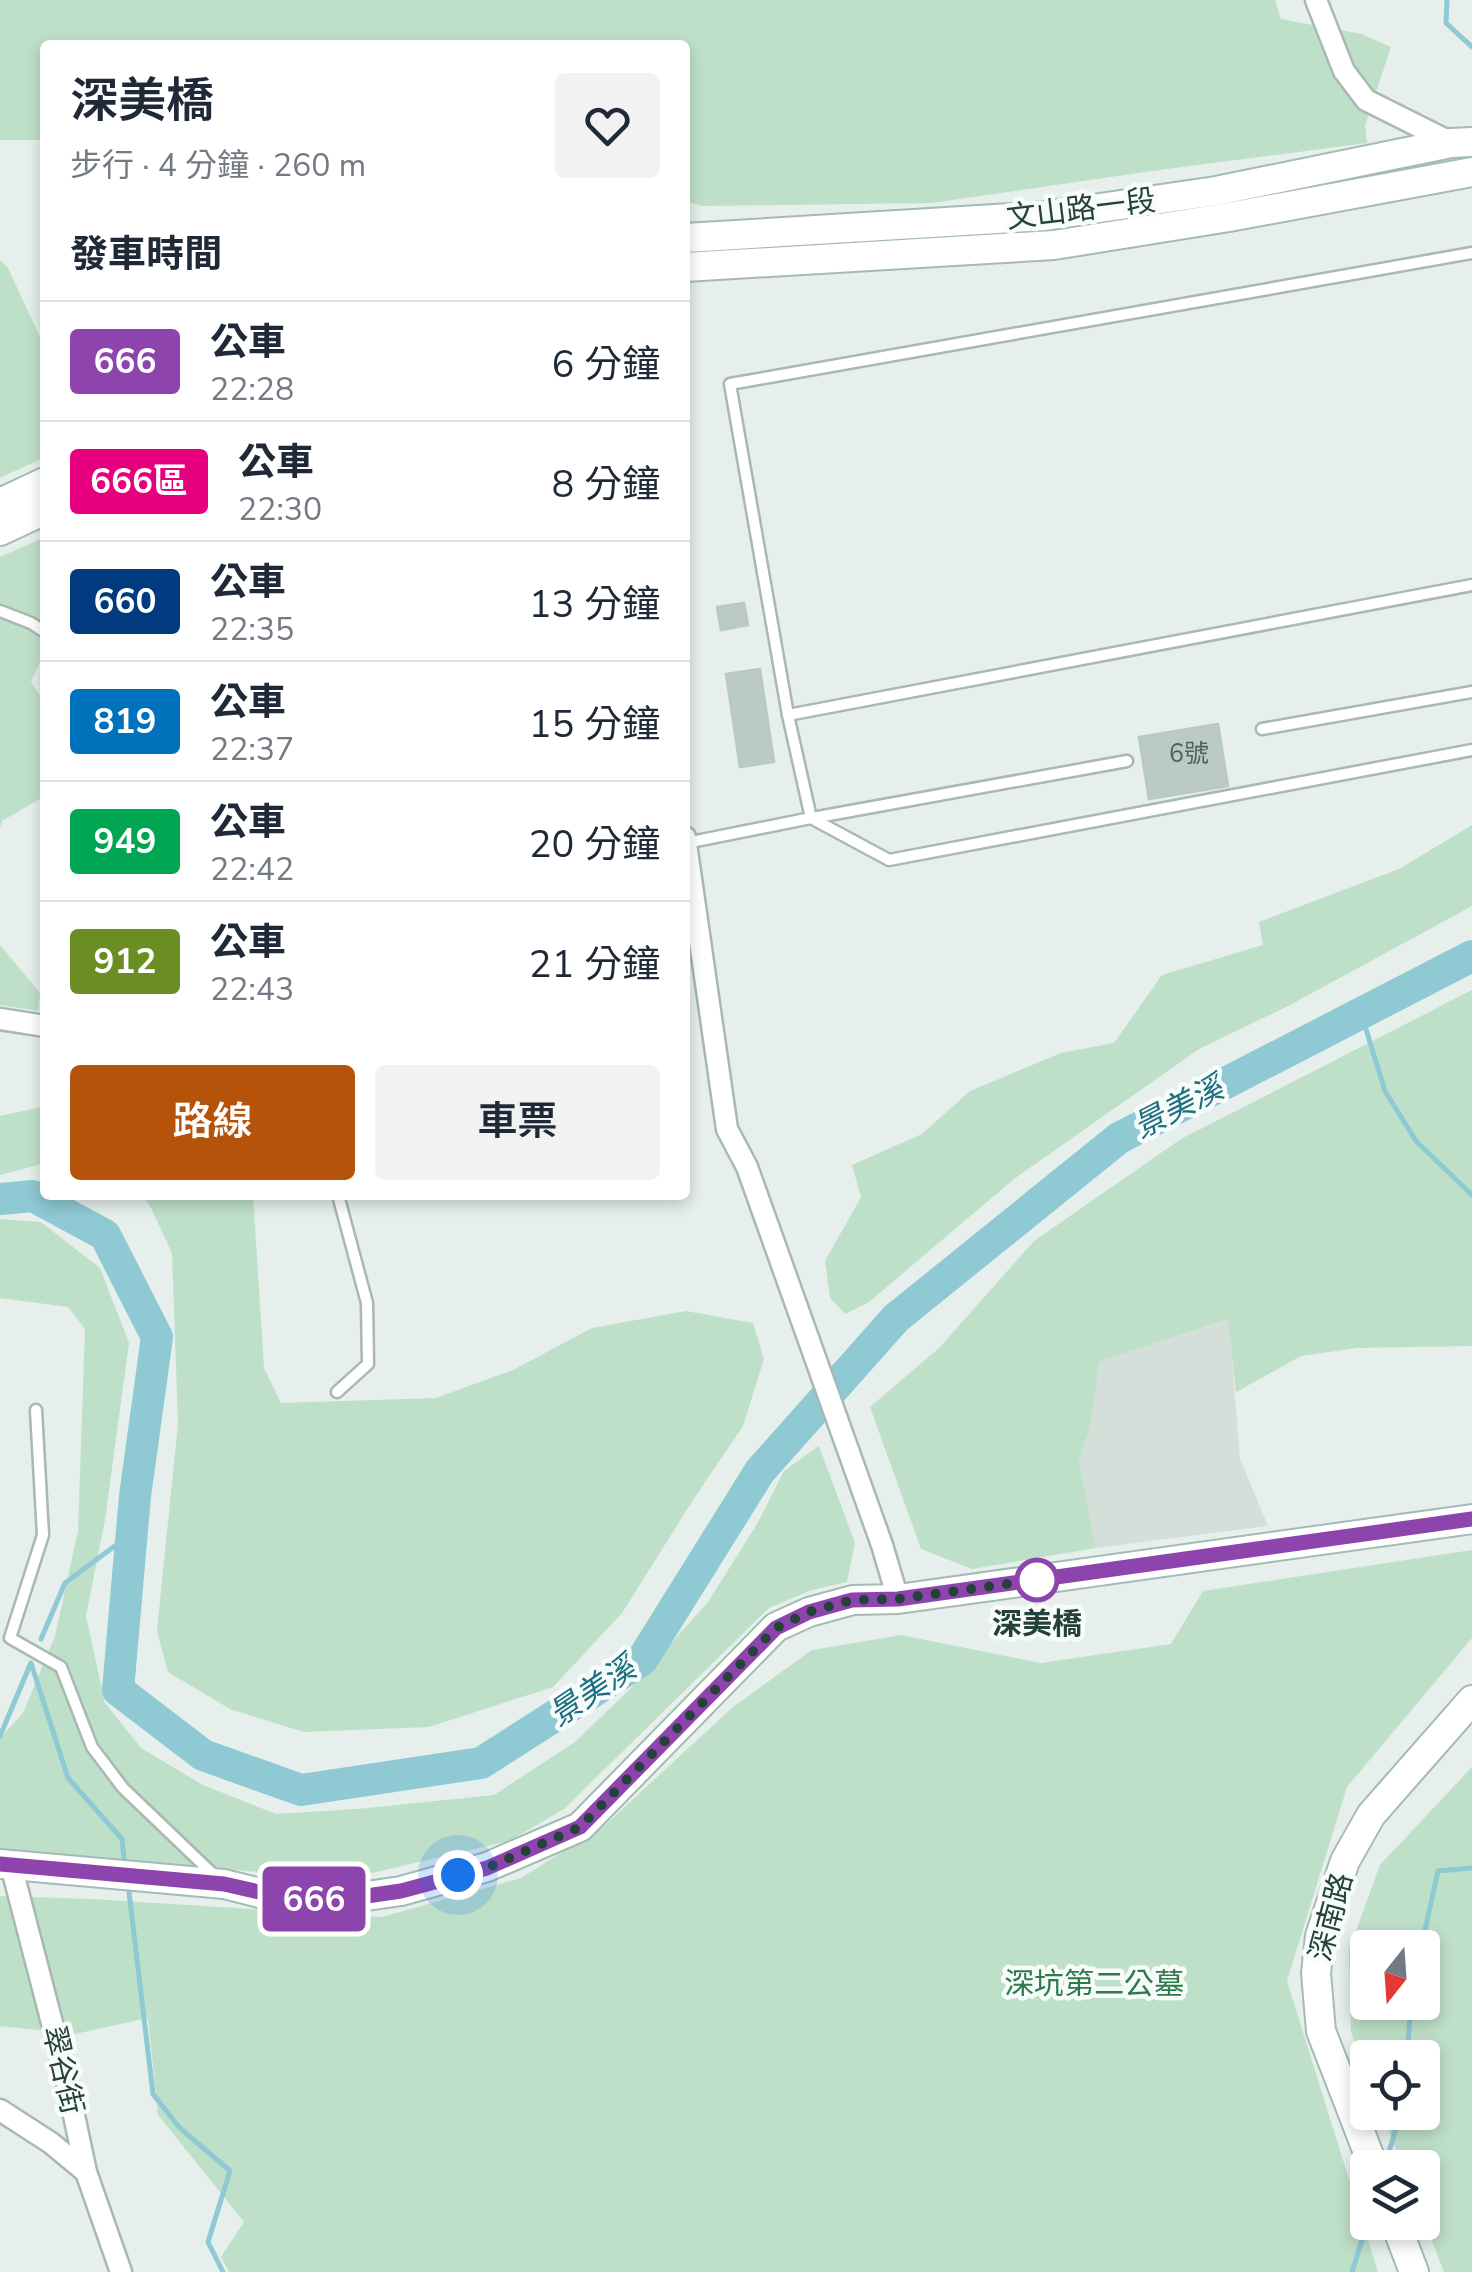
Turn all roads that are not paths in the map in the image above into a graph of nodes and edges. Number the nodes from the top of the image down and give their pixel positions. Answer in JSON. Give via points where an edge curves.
{"nodes":[{"id":1,"x":1316,"y":0,"type":"edge"},
{"id":2,"x":1465,"y":146,"type":"edge"},
{"id":3,"x":1472,"y":172,"type":"edge"},
{"id":4,"x":690,"y":238,"type":"edge"},
{"id":5,"x":1472,"y":253,"type":"edge"},
{"id":6,"x":690,"y":267,"type":"edge"},
{"id":7,"x":40,"y":484,"type":"edge"},
{"id":8,"x":0,"y":503,"type":"edge"},
{"id":9,"x":40,"y":512,"type":"edge"},
{"id":10,"x":0,"y":532,"type":"edge"},
{"id":11,"x":1472,"y":585,"type":"edge"},
{"id":12,"x":0,"y":611,"type":"edge"},
{"id":13,"x":40,"y":629,"type":"edge"},
{"id":14,"x":1472,"y":692,"type":"edge"},
{"id":15,"x":788,"y":715,"type":"junction"},
{"id":16,"x":1262,"y":728,"type":"dead end"},
{"id":17,"x":1472,"y":750,"type":"edge"},
{"id":18,"x":1127,"y":761,"type":"dead end"},
{"id":19,"x":812,"y":818,"type":"junction"},
{"id":20,"x":690,"y":839,"type":"edge"},
{"id":21,"x":690,"y":868,"type":"edge"},
{"id":22,"x":0,"y":1019,"type":"edge"},
{"id":23,"x":40,"y":1025,"type":"edge"},
{"id":24,"x":339,"y":1200,"type":"edge"},
{"id":25,"x":337,"y":1392,"type":"dead end"},
{"id":26,"x":36,"y":1410,"type":"dead end"},
{"id":27,"x":1472,"y":1519,"type":"edge"},
{"id":28,"x":898,"y":1599,"type":"junction"},
{"id":29,"x":1472,"y":1700,"type":"edge"},
{"id":30,"x":6,"y":1864,"type":"edge"},
{"id":31,"x":224,"y":1884,"type":"junction"},
{"id":32,"x":0,"y":2110,"type":"edge"},
{"id":33,"x":1367,"y":2150,"type":"edge"},
{"id":34,"x":86,"y":2172,"type":"junction"},
{"id":35,"x":1402,"y":2240,"type":"edge"},
{"id":36,"x":121,"y":2272,"type":"edge"},
{"id":37,"x":1414,"y":2272,"type":"edge"}],
"edges":[{"from":1,"to":2,"type":"street","via":[[1344,72],[1366,100]]},
{"from":2,"to":4,"type":"main road","name":"文山路一段","via":[[1045,216]]},
{"from":3,"to":6,"type":"main road","name":"文山路一段","via":[[1054,245]]},
{"from":5,"to":15,"type":"lane","via":[[730,384]]},
{"from":7,"to":8,"type":"main road"},
{"from":9,"to":10,"type":"main road"},
{"from":11,"to":15,"type":"lane"},
{"from":12,"to":13,"type":"lane"},
{"from":14,"to":16,"type":"lane"},
{"from":15,"to":19,"type":"lane"},
{"from":17,"to":19,"type":"lane","via":[[889,860]]},
{"from":18,"to":19,"type":"lane"},
{"from":19,"to":20,"type":"lane"},
{"from":21,"to":28,"type":"street","via":[[728,1129],[748,1167]]},
{"from":22,"to":23,"type":"street"},
{"from":24,"to":25,"type":"lane","via":[[367,1303],[368,1364]]},
{"from":26,"to":31,"type":"lane","via":[[43,1535],[10,1638],[61,1668],[92,1747],[123,1788]]},
{"from":27,"to":28,"type":"main road"},
{"from":28,"to":31,"type":"main road","via":[[852,1600],[776,1628],[580,1827],[487,1868],[332,1901]]},
{"from":29,"to":33,"type":"main road","name":"深南路","via":[[1372,1816],[1345,1861],[1320,1936],[1322,2030]]},
{"from":30,"to":31,"type":"main road"},
{"from":30,"to":34,"type":"street","name":"翠谷街"},
{"from":32,"to":34,"type":"street","name":"翠谷街"},
{"from":34,"to":36,"type":"street"},
{"from":35,"to":37,"type":"main road"}]}
